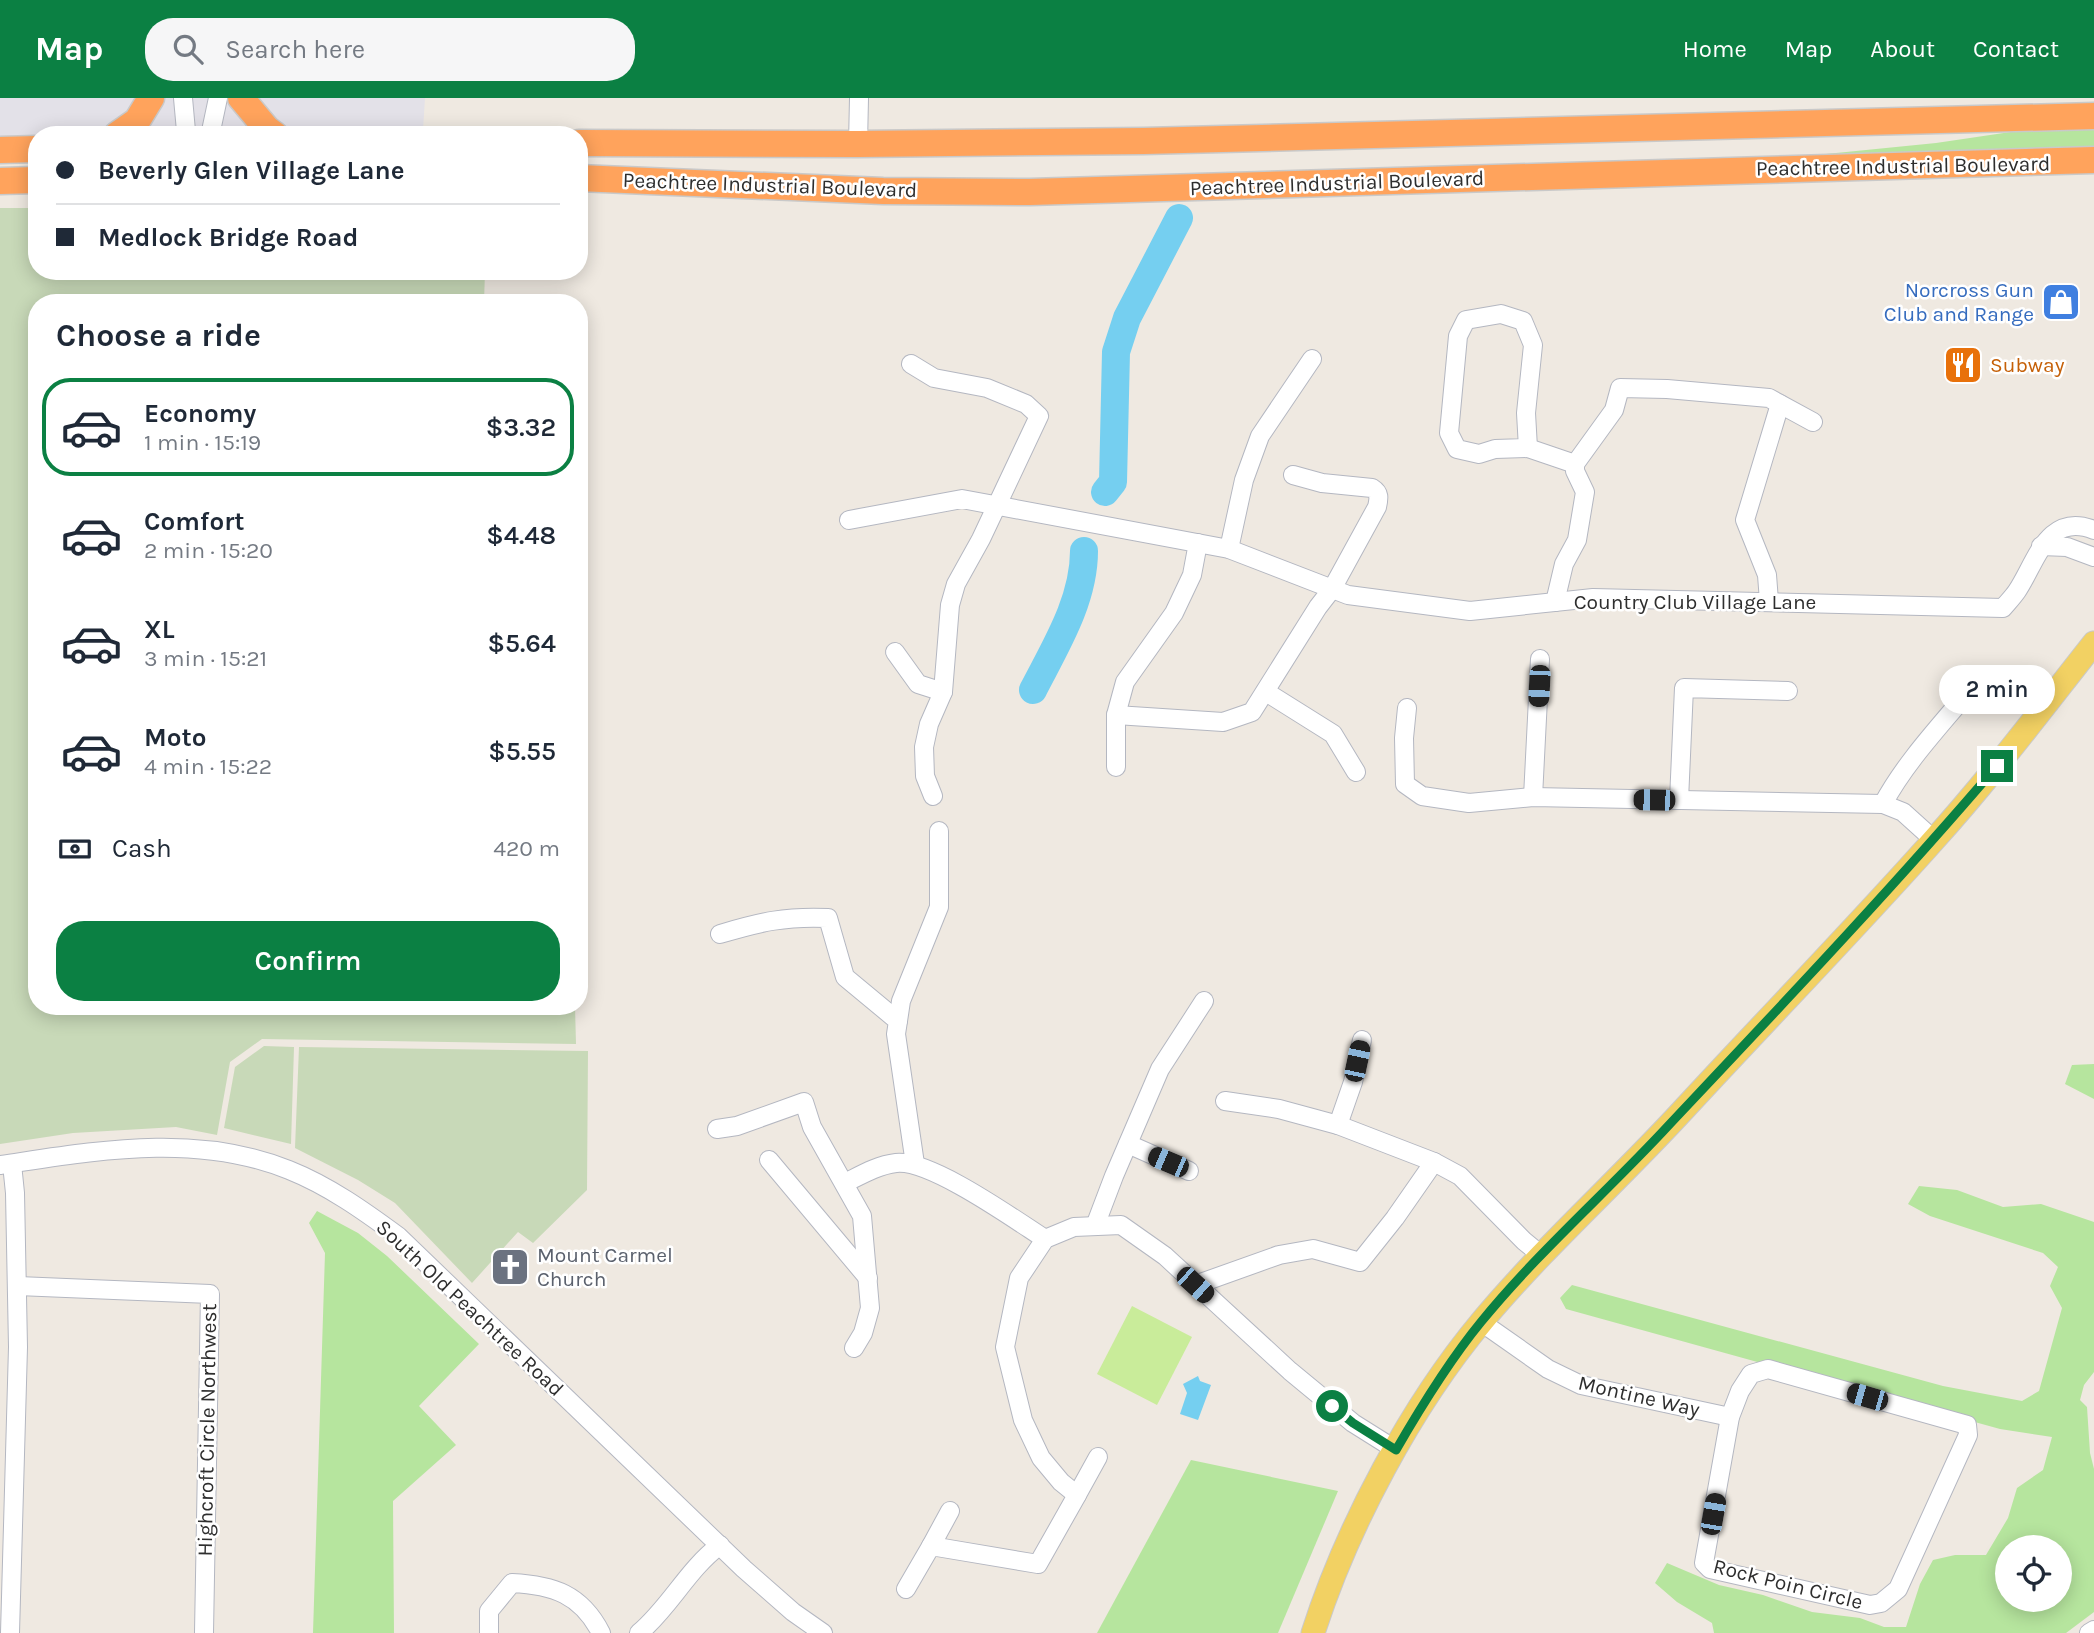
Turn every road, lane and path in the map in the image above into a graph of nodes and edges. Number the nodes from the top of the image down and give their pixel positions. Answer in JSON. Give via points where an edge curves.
{"nodes":[{"id":1,"x":151,"y":98,"type":"edge"},
{"id":2,"x":183,"y":98,"type":"edge"},
{"id":3,"x":218,"y":98,"type":"edge"},
{"id":4,"x":241,"y":98,"type":"edge"},
{"id":5,"x":859,"y":98,"type":"edge"},
{"id":6,"x":2094,"y":116,"type":"edge"},
{"id":7,"x":130,"y":126,"type":"edge"},
{"id":8,"x":186,"y":126,"type":"edge"},
{"id":9,"x":212,"y":126,"type":"edge"},
{"id":10,"x":264,"y":126,"type":"edge"},
{"id":11,"x":588,"y":143,"type":"edge"},
{"id":12,"x":858,"y":144,"type":"junction"},
{"id":13,"x":28,"y":149,"type":"edge"},
{"id":14,"x":0,"y":150,"type":"edge"},
{"id":15,"x":2094,"y":160,"type":"edge"},
{"id":16,"x":588,"y":178,"type":"edge"},
{"id":17,"x":28,"y":180,"type":"edge"},
{"id":18,"x":0,"y":181,"type":"edge"},
{"id":19,"x":1312,"y":359,"type":"dead end"},
{"id":20,"x":911,"y":364,"type":"dead end"},
{"id":21,"x":1780,"y":404,"type":"junction"},
{"id":22,"x":1813,"y":422,"type":"dead end"},
{"id":23,"x":1528,"y":448,"type":"junction"},
{"id":24,"x":1574,"y":464,"type":"junction"},
{"id":25,"x":1293,"y":475,"type":"dead end"},
{"id":26,"x":997,"y":506,"type":"junction"},
{"id":27,"x":849,"y":520,"type":"dead end"},
{"id":28,"x":2094,"y":530,"type":"edge"},
{"id":29,"x":1198,"y":542,"type":"junction"},
{"id":30,"x":2041,"y":546,"type":"junction"},
{"id":31,"x":1229,"y":549,"type":"junction"},
{"id":32,"x":2094,"y":557,"type":"edge"},
{"id":33,"x":1332,"y":589,"type":"junction"},
{"id":34,"x":1769,"y":601,"type":"junction"},
{"id":35,"x":1555,"y":602,"type":"junction"},
{"id":36,"x":2094,"y":643,"type":"edge"},
{"id":37,"x":895,"y":652,"type":"dead end"},
{"id":38,"x":1540,"y":659,"type":"dead end"},
{"id":39,"x":1788,"y":691,"type":"dead end"},
{"id":40,"x":1969,"y":691,"type":"dead end"},
{"id":41,"x":943,"y":692,"type":"junction"},
{"id":42,"x":1266,"y":692,"type":"junction"},
{"id":43,"x":1407,"y":708,"type":"dead end"},
{"id":44,"x":1116,"y":715,"type":"junction"},
{"id":45,"x":1116,"y":767,"type":"dead end"},
{"id":46,"x":1356,"y":772,"type":"dead end"},
{"id":47,"x":933,"y":796,"type":"dead end"},
{"id":48,"x":1533,"y":797,"type":"junction"},
{"id":49,"x":1679,"y":800,"type":"junction"},
{"id":50,"x":1883,"y":804,"type":"junction"},
{"id":51,"x":939,"y":831,"type":"dead end"},
{"id":52,"x":1934,"y":840,"type":"junction"},
{"id":53,"x":720,"y":934,"type":"dead end"},
{"id":54,"x":1204,"y":1001,"type":"dead end"},
{"id":55,"x":898,"y":1021,"type":"junction"},
{"id":56,"x":1362,"y":1040,"type":"dead end"},
{"id":57,"x":1225,"y":1101,"type":"dead end"},
{"id":58,"x":1338,"y":1125,"type":"junction"},
{"id":59,"x":717,"y":1129,"type":"dead end"},
{"id":60,"x":1128,"y":1144,"type":"junction"},
{"id":61,"x":769,"y":1160,"type":"dead end"},
{"id":62,"x":1434,"y":1162,"type":"junction"},
{"id":63,"x":915,"y":1164,"type":"junction"},
{"id":64,"x":6,"y":1165,"type":"edge"},
{"id":65,"x":1189,"y":1171,"type":"dead end"},
{"id":66,"x":845,"y":1183,"type":"junction"},
{"id":67,"x":1095,"y":1226,"type":"junction"},
{"id":68,"x":1045,"y":1239,"type":"junction"},
{"id":69,"x":1541,"y":1255,"type":"junction"},
{"id":70,"x":8,"y":1264,"type":"edge"},
{"id":71,"x":868,"y":1278,"type":"junction"},
{"id":72,"x":1195,"y":1285,"type":"junction"},
{"id":73,"x":18,"y":1286,"type":"junction"},
{"id":74,"x":1481,"y":1322,"type":"junction"},
{"id":75,"x":854,"y":1348,"type":"dead end"},
{"id":76,"x":1730,"y":1418,"type":"junction"},
{"id":77,"x":1396,"y":1450,"type":"junction"},
{"id":78,"x":1098,"y":1457,"type":"dead end"},
{"id":79,"x":1077,"y":1495,"type":"junction"},
{"id":80,"x":950,"y":1511,"type":"dead end"},
{"id":81,"x":720,"y":1545,"type":"junction"},
{"id":82,"x":931,"y":1546,"type":"junction"},
{"id":83,"x":906,"y":1589,"type":"dead end"},
{"id":84,"x":2094,"y":1630,"type":"edge"},
{"id":85,"x":10,"y":1633,"type":"edge"},
{"id":86,"x":204,"y":1633,"type":"edge"},
{"id":87,"x":489,"y":1633,"type":"edge"},
{"id":88,"x":601,"y":1633,"type":"edge"},
{"id":89,"x":639,"y":1633,"type":"edge"},
{"id":90,"x":823,"y":1633,"type":"edge"},
{"id":91,"x":1313,"y":1633,"type":"edge"},
{"id":92,"x":2089,"y":1633,"type":"edge"}],
"edges":[{"from":1,"to":7,"type":"highway"},
{"from":2,"to":8,"type":"street"},
{"from":3,"to":9,"type":"street"},
{"from":4,"to":10,"type":"highway"},
{"from":5,"to":12,"type":"street"},
{"from":6,"to":12,"type":"highway","name":"Peachtree Industrial Boulevard"},
{"from":11,"to":12,"type":"highway","name":"Peachtree Industrial Boulevard"},
{"from":13,"to":14,"type":"highway"},
{"from":15,"to":16,"type":"highway","name":"Peachtree Industrial Boulevard","via":[[1030,192],[883,191]]},
{"from":17,"to":18,"type":"highway"},
{"from":19,"to":31,"type":"street","via":[[1260,436],[1244,480]]},
{"from":20,"to":26,"type":"street","via":[[934,378],[987,388],[1026,404],[1039,416]]},
{"from":21,"to":22,"type":"street"},
{"from":21,"to":24,"type":"street","via":[[1769,398],[1620,388],[1614,410]]},
{"from":21,"to":34,"type":"street","via":[[1745,520],[1767,575]]},
{"from":23,"to":23,"type":"street","via":[[1479,454],[1457,449],[1449,433],[1458,336],[1466,320],[1502,314],[1523,321],[1532,345]]},
{"from":23,"to":24,"type":"street"},
{"from":24,"to":35,"type":"street","via":[[1585,492],[1577,540],[1564,564]]},
{"from":25,"to":33,"type":"street","via":[[1377,491],[1377,507]]},
{"from":26,"to":27,"type":"street","name":"Country Club Village Lane","via":[[962,499]]},
{"from":26,"to":29,"type":"street","name":"Country Club Village Lane"},
{"from":26,"to":41,"type":"street","via":[[950,604]]},
{"from":28,"to":30,"type":"street","name":"Country Club Village Lane","via":[[2062,528]]},
{"from":29,"to":31,"type":"street","name":"Country Club Village Lane"},
{"from":29,"to":44,"type":"street","via":[[1192,575],[1174,613],[1125,682]]},
{"from":30,"to":32,"type":"street","via":[[2067,547]]},
{"from":30,"to":34,"type":"street","name":"Country Club Village Lane","via":[[2003,608]]},
{"from":31,"to":33,"type":"street","name":"Country Club Village Lane"},
{"from":33,"to":35,"type":"street","name":"Country Club Village Lane","via":[[1470,611]]},
{"from":33,"to":42,"type":"street"},
{"from":34,"to":35,"type":"street","name":"Country Club Village Lane","via":[[1593,598]]},
{"from":36,"to":52,"type":"main road"},
{"from":37,"to":41,"type":"street","via":[[918,684]]},
{"from":38,"to":48,"type":"street"},
{"from":39,"to":49,"type":"street","via":[[1684,688]]},
{"from":40,"to":50,"type":"street"},
{"from":41,"to":47,"type":"street","via":[[924,747],[925,776]]},
{"from":42,"to":44,"type":"street","via":[[1252,712],[1223,722]]},
{"from":42,"to":46,"type":"street","via":[[1334,734]]},
{"from":43,"to":48,"type":"street","via":[[1405,784],[1422,796],[1469,803]]},
{"from":44,"to":45,"type":"street"},
{"from":48,"to":49,"type":"street"},
{"from":49,"to":50,"type":"street"},
{"from":50,"to":52,"type":"street","via":[[1903,812]]},
{"from":51,"to":55,"type":"street","via":[[939,907],[901,1001]]},
{"from":52,"to":69,"type":"main road","via":[[1668,1126]]},
{"from":53,"to":55,"type":"street","via":[[795,916],[828,918],[845,976]]},
{"from":54,"to":60,"type":"street","via":[[1160,1069]]},
{"from":55,"to":63,"type":"street","via":[[896,1034]]},
{"from":56,"to":58,"type":"street"},
{"from":57,"to":58,"type":"street"},
{"from":58,"to":62,"type":"street"},
{"from":59,"to":66,"type":"street","via":[[804,1102],[812,1127]]},
{"from":60,"to":65,"type":"street"},
{"from":60,"to":67,"type":"street"},
{"from":61,"to":71,"type":"street"},
{"from":62,"to":69,"type":"street","via":[[1460,1175]]},
{"from":62,"to":72,"type":"street","via":[[1360,1262],[1313,1249],[1279,1255]]},
{"from":63,"to":66,"type":"street","via":[[896,1163]]},
{"from":63,"to":68,"type":"street","via":[[982,1197]]},
{"from":64,"to":70,"type":"street","via":[[15,1193]]},
{"from":64,"to":81,"type":"street","name":"South Old Peachtree Road","via":[[91,1151],[177,1147],[232,1152],[289,1170],[348,1200],[398,1236]]},
{"from":66,"to":71,"type":"street","via":[[862,1216]]},
{"from":67,"to":68,"type":"street","via":[[1073,1227]]},
{"from":67,"to":72,"type":"street","via":[[1121,1225],[1165,1256]]},
{"from":68,"to":79,"type":"street","via":[[1019,1278],[1005,1347],[1023,1420],[1041,1458]]},
{"from":69,"to":74,"type":"main road"},
{"from":70,"to":73,"type":"street"},
{"from":71,"to":75,"type":"street","via":[[870,1308]]},
{"from":72,"to":77,"type":"street","via":[[1353,1423]]},
{"from":73,"to":85,"type":"street"},
{"from":73,"to":86,"type":"street","name":"Highcroft Circle Northwest","via":[[210,1294]]},
{"from":74,"to":76,"type":"street","name":"Montine Way","via":[[1548,1369],[1581,1385]]},
{"from":74,"to":77,"type":"main road","via":[[1424,1401]]},
{"from":76,"to":76,"type":"street","name":"Rock Poin Circle","via":[[1751,1374],[1768,1369],[1966,1426],[1968,1435],[1898,1589],[1881,1603],[1870,1605],[1710,1569],[1704,1563]]},
{"from":77,"to":91,"type":"main road","via":[[1345,1552]]},
{"from":78,"to":79,"type":"street"},
{"from":79,"to":82,"type":"street","via":[[1038,1564]]},
{"from":80,"to":82,"type":"street"},
{"from":81,"to":89,"type":"street","via":[[689,1572]]},
{"from":81,"to":90,"type":"street","name":"South Old Peachtree Road","via":[[793,1612]]},
{"from":82,"to":83,"type":"street"},
{"from":84,"to":92,"type":"street"},
{"from":87,"to":88,"type":"street","via":[[489,1611],[512,1583],[554,1587],[575,1601]]}]}
